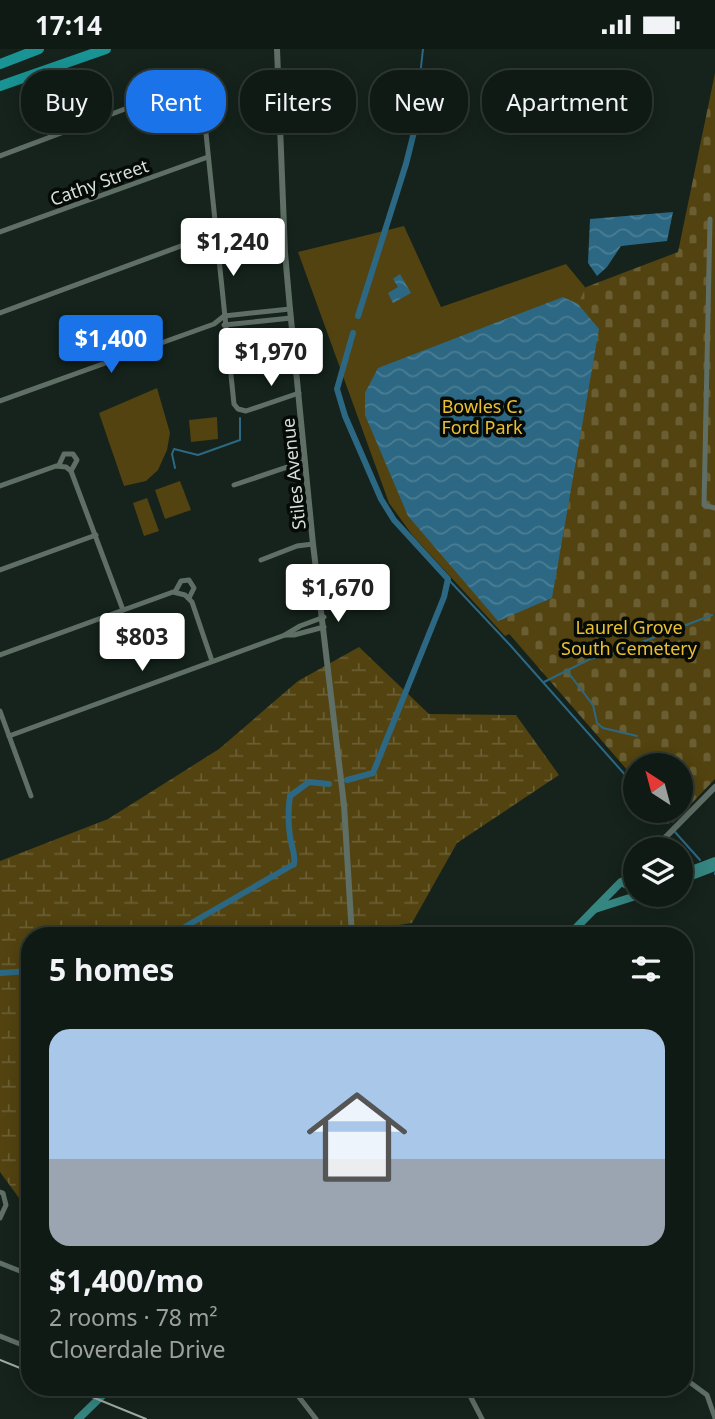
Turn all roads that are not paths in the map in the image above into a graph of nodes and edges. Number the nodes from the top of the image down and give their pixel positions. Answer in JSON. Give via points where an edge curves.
{"nodes":[{"id":1,"x":39,"y":49,"type":"edge"},
{"id":2,"x":106,"y":49,"type":"edge"},
{"id":3,"x":277,"y":49,"type":"edge"},
{"id":4,"x":0,"y":64,"type":"edge"},
{"id":5,"x":0,"y":86,"type":"edge"},
{"id":6,"x":0,"y":156,"type":"edge"},
{"id":7,"x":208,"y":157,"type":"junction"},
{"id":8,"x":710,"y":219,"type":"dead end"},
{"id":9,"x":0,"y":232,"type":"edge"},
{"id":10,"x":216,"y":233,"type":"junction"},
{"id":11,"x":713,"y":255,"type":"edge"},
{"id":12,"x":290,"y":309,"type":"junction"},
{"id":13,"x":0,"y":313,"type":"edge"},
{"id":14,"x":224,"y":316,"type":"junction"},
{"id":15,"x":291,"y":318,"type":"junction"},
{"id":16,"x":214,"y":324,"type":"junction"},
{"id":17,"x":225,"y":325,"type":"junction"},
{"id":18,"x":299,"y":393,"type":"junction"},
{"id":19,"x":0,"y":401,"type":"edge"},
{"id":20,"x":306,"y":461,"type":"junction"},
{"id":21,"x":59,"y":465,"type":"junction"},
{"id":22,"x":71,"y":471,"type":"junction"},
{"id":23,"x":234,"y":485,"type":"dead end"},
{"id":24,"x":0,"y":486,"type":"edge"},
{"id":25,"x":715,"y":508,"type":"edge"},
{"id":26,"x":96,"y":535,"type":"junction"},
{"id":27,"x":313,"y":544,"type":"junction"},
{"id":28,"x":261,"y":560,"type":"dead end"},
{"id":29,"x":0,"y":570,"type":"edge"},
{"id":30,"x":175,"y":592,"type":"junction"},
{"id":31,"x":189,"y":598,"type":"junction"},
{"id":32,"x":123,"y":610,"type":"junction"},
{"id":33,"x":324,"y":617,"type":"junction"},
{"id":34,"x":324,"y":627,"type":"junction"},
{"id":35,"x":285,"y":635,"type":"junction"},
{"id":36,"x":0,"y":655,"type":"edge"},
{"id":37,"x":212,"y":661,"type":"junction"},
{"id":38,"x":0,"y":711,"type":"edge"},
{"id":39,"x":9,"y":736,"type":"junction"},
{"id":40,"x":715,"y":787,"type":"edge"},
{"id":41,"x":31,"y":796,"type":"dead end"},
{"id":42,"x":666,"y":837,"type":"edge"},
{"id":43,"x":715,"y":861,"type":"edge"},
{"id":44,"x":715,"y":867,"type":"edge"},
{"id":45,"x":693,"y":869,"type":"edge"},
{"id":46,"x":693,"y":875,"type":"edge"},
{"id":47,"x":621,"y":882,"type":"edge"},
{"id":48,"x":623,"y":900,"type":"edge"},
{"id":49,"x":595,"y":909,"type":"junction"},
{"id":50,"x":351,"y":927,"type":"edge"},
{"id":51,"x":577,"y":927,"type":"edge"},
{"id":52,"x":1,"y":1193,"type":"edge"},
{"id":53,"x":0,"y":1218,"type":"edge"},
{"id":54,"x":0,"y":1263,"type":"edge"},
{"id":55,"x":21,"y":1271,"type":"edge"},
{"id":56,"x":0,"y":1336,"type":"edge"},
{"id":57,"x":21,"y":1344,"type":"edge"},
{"id":58,"x":693,"y":1385,"type":"edge"},
{"id":59,"x":102,"y":1396,"type":"edge"},
{"id":60,"x":298,"y":1396,"type":"edge"},
{"id":61,"x":470,"y":1396,"type":"edge"},
{"id":62,"x":81,"y":1416,"type":"edge"},
{"id":63,"x":715,"y":1418,"type":"edge"},
{"id":64,"x":316,"y":1419,"type":"edge"},
{"id":65,"x":482,"y":1419,"type":"edge"}],
"edges":[{"from":1,"to":4,"type":"highway"},
{"from":2,"to":5,"type":"highway"},
{"from":3,"to":12,"type":"street","name":"Stiles Avenue"},
{"from":6,"to":7,"type":"street","via":[[189,88],[198,92],[202,102]]},
{"from":7,"to":9,"type":"street","name":"Cathy Street"},
{"from":7,"to":10,"type":"street"},
{"from":8,"to":11,"type":"street"},
{"from":10,"to":13,"type":"street"},
{"from":10,"to":14,"type":"street"},
{"from":11,"to":25,"type":"street","via":[[704,505]]},
{"from":12,"to":14,"type":"street"},
{"from":12,"to":15,"type":"street","name":"Stiles Avenue"},
{"from":14,"to":16,"type":"street"},
{"from":14,"to":17,"type":"street"},
{"from":15,"to":17,"type":"street"},
{"from":15,"to":18,"type":"street","name":"Stiles Avenue"},
{"from":16,"to":17,"type":"street"},
{"from":16,"to":19,"type":"street"},
{"from":17,"to":18,"type":"street","via":[[238,409],[246,411]]},
{"from":18,"to":20,"type":"street","name":"Stiles Avenue"},
{"from":20,"to":23,"type":"street"},
{"from":20,"to":27,"type":"street","name":"Stiles Avenue"},
{"from":21,"to":22,"type":"street"},
{"from":21,"to":22,"type":"street","via":[[64,454],[73,454],[77,460]]},
{"from":21,"to":24,"type":"street"},
{"from":22,"to":26,"type":"street"},
{"from":26,"to":29,"type":"street"},
{"from":26,"to":32,"type":"street"},
{"from":27,"to":28,"type":"street"},
{"from":27,"to":33,"type":"street","name":"Stiles Avenue"},
{"from":30,"to":31,"type":"street"},
{"from":30,"to":31,"type":"street","via":[[181,581],[189,580],[194,587]]},
{"from":30,"to":32,"type":"street"},
{"from":31,"to":37,"type":"street"},
{"from":32,"to":36,"type":"street"},
{"from":33,"to":34,"type":"street","name":"Stiles Avenue"},
{"from":33,"to":35,"type":"street"},
{"from":34,"to":35,"type":"street"},
{"from":34,"to":50,"type":"street","name":"Stiles Avenue","via":[[344,805]]},
{"from":35,"to":37,"type":"street"},
{"from":37,"to":39,"type":"street"},
{"from":38,"to":39,"type":"street"},
{"from":39,"to":41,"type":"street"},
{"from":40,"to":42,"type":"street"},
{"from":43,"to":45,"type":"main road"},
{"from":44,"to":46,"type":"main road"},
{"from":47,"to":49,"type":"main road"},
{"from":48,"to":49,"type":"main road"},
{"from":49,"to":51,"type":"main road"},
{"from":52,"to":53,"type":"street","via":[[6,1205]]},
{"from":54,"to":55,"type":"street"},
{"from":56,"to":57,"type":"street"},
{"from":58,"to":63,"type":"street","via":[[707,1395]]},
{"from":59,"to":62,"type":"main road"},
{"from":60,"to":64,"type":"street"},
{"from":61,"to":65,"type":"street"}]}
